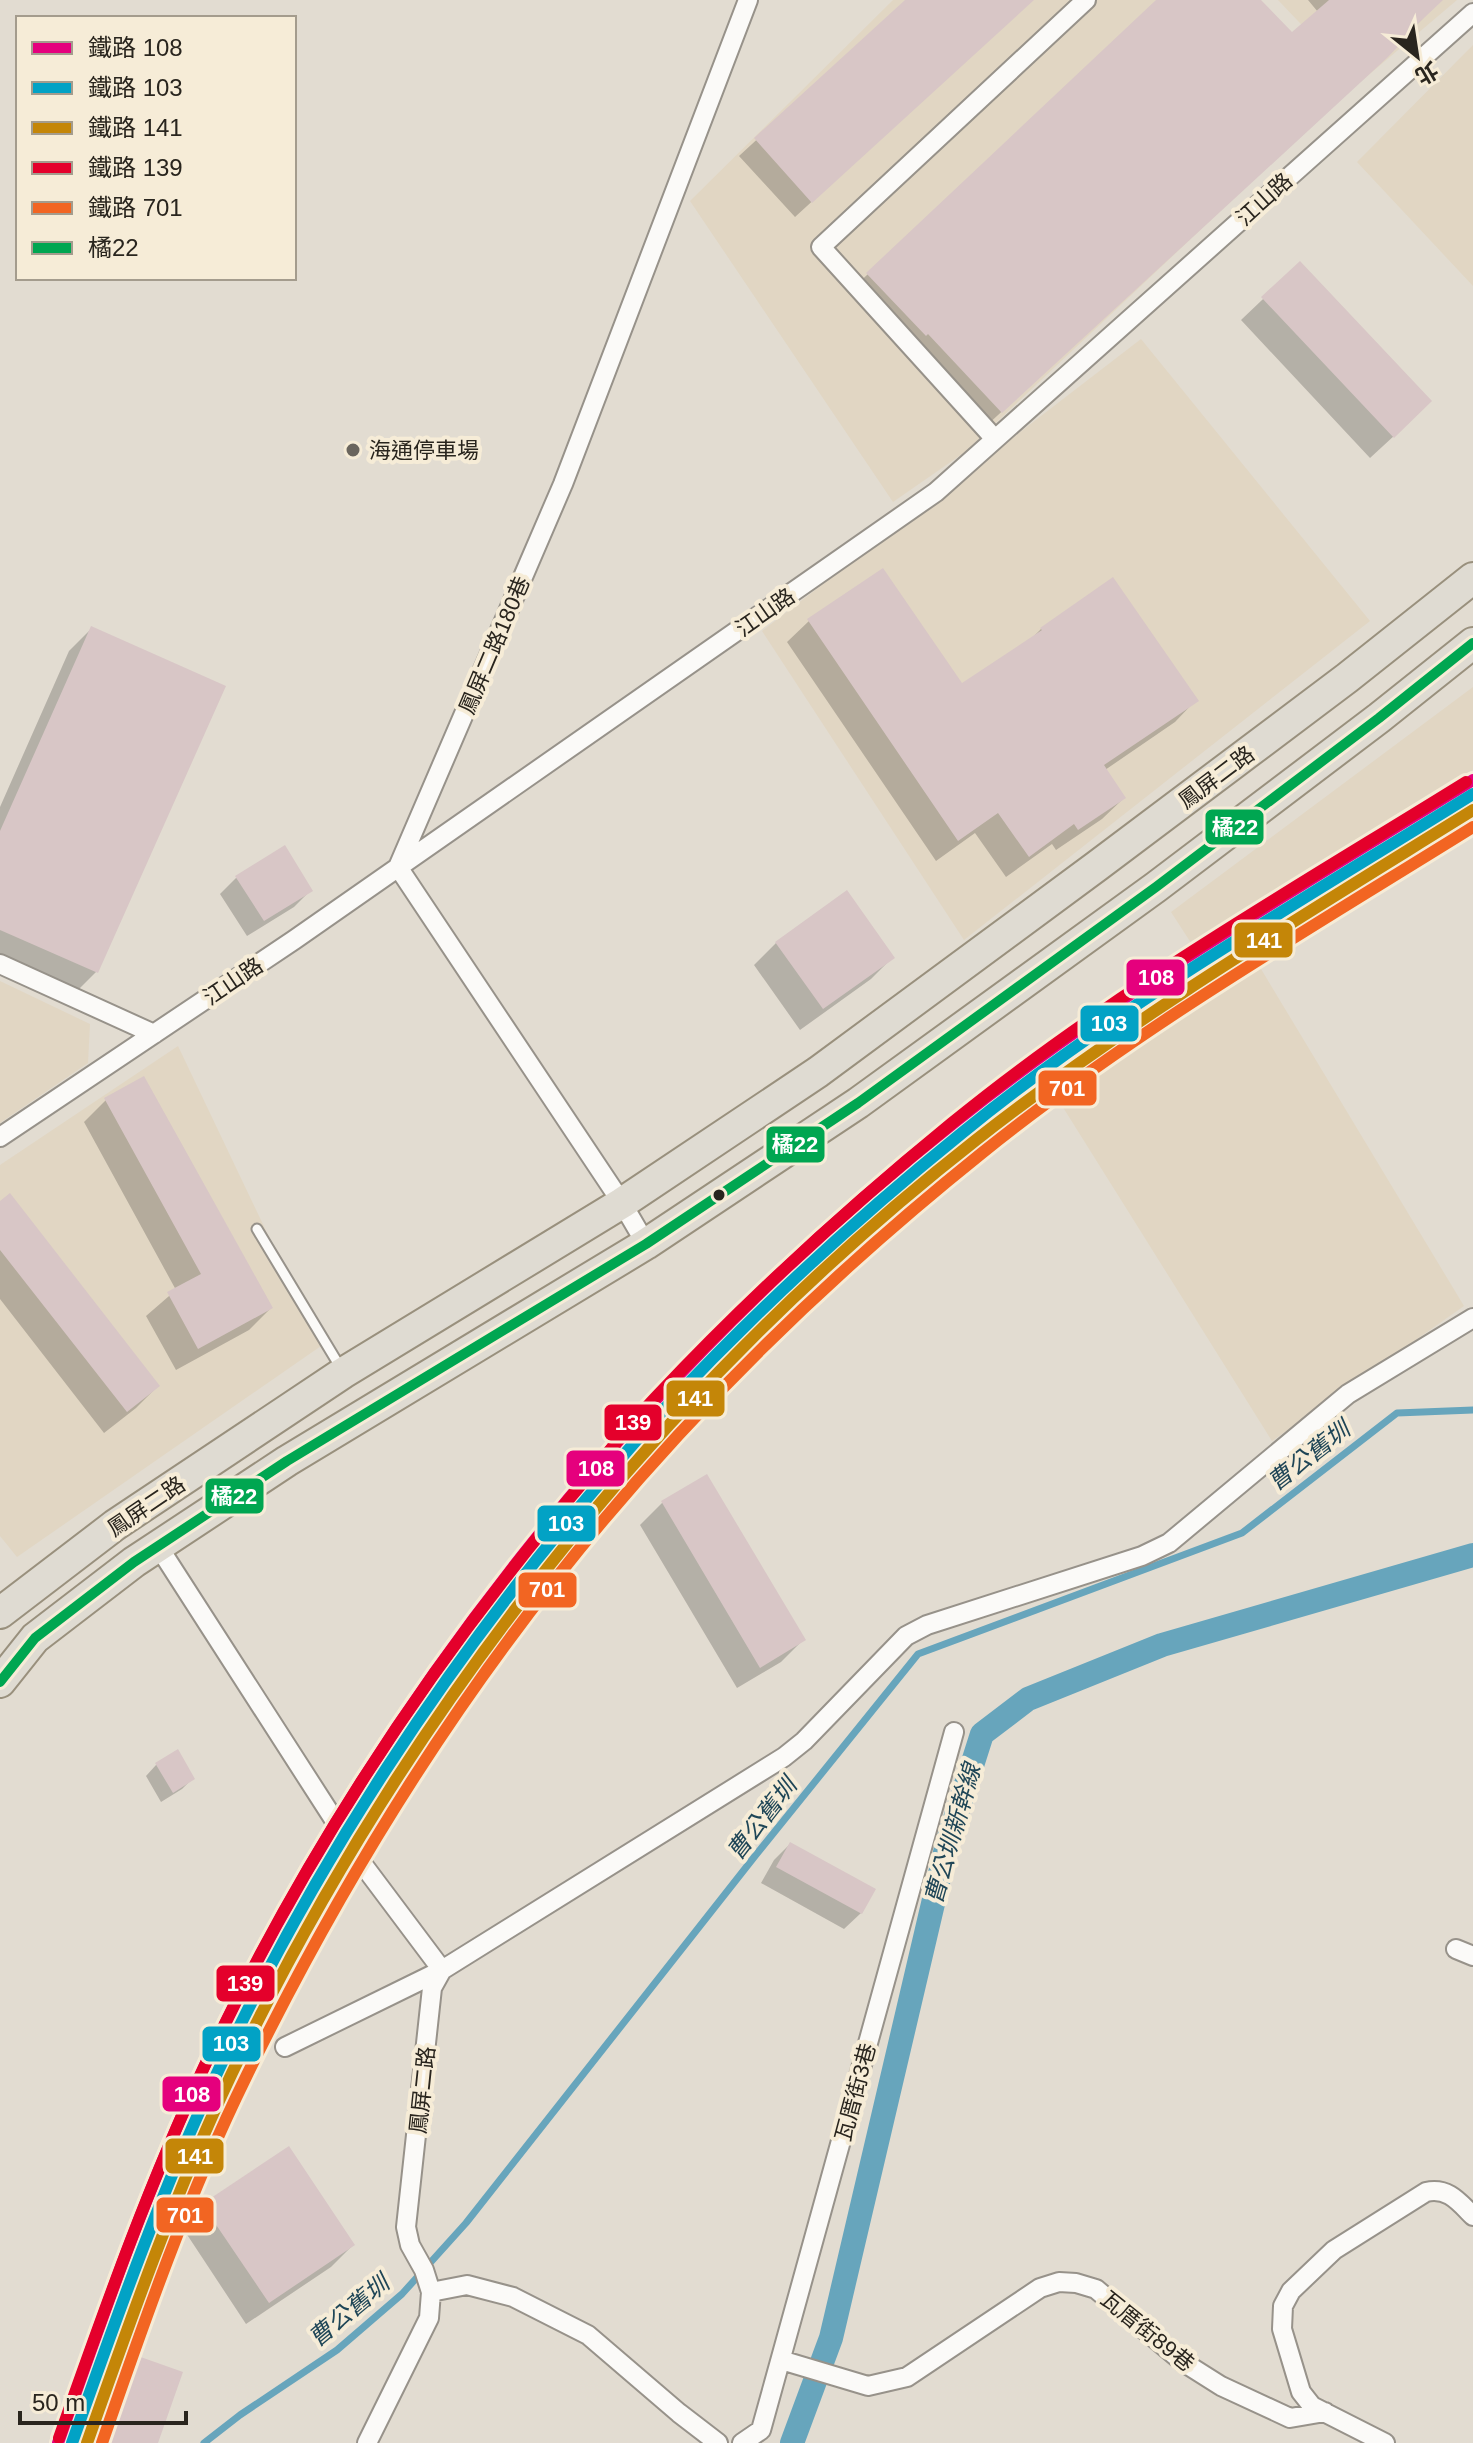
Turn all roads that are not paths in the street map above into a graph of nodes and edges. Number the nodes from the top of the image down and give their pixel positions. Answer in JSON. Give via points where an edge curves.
{"nodes":[{"id":1,"x":748,"y":0,"type":"edge"},
{"id":2,"x":1086,"y":0,"type":"edge"},
{"id":3,"x":1473,"y":13,"type":"edge"},
{"id":4,"x":995,"y":439,"type":"junction"},
{"id":5,"x":1473,"y":578,"type":"edge"},
{"id":6,"x":1473,"y":643,"type":"edge"},
{"id":7,"x":1142,"y":833,"type":"junction"},
{"id":8,"x":398,"y":867,"type":"junction"},
{"id":9,"x":1170,"y":876,"type":"junction"},
{"id":10,"x":0,"y":964,"type":"edge"},
{"id":11,"x":154,"y":1034,"type":"junction"},
{"id":12,"x":0,"y":1137,"type":"edge"},
{"id":13,"x":622,"y":1203,"type":"junction"},
{"id":14,"x":257,"y":1229,"type":"dead end"},
{"id":15,"x":646,"y":1244,"type":"junction"},
{"id":16,"x":1473,"y":1318,"type":"edge"},
{"id":17,"x":343,"y":1373,"type":"junction"},
{"id":18,"x":158,"y":1546,"type":"junction"},
{"id":19,"x":4,"y":1612,"type":"edge"},
{"id":20,"x":35,"y":1638,"type":"junction"},
{"id":21,"x":0,"y":1668,"type":"edge"},
{"id":22,"x":0,"y":1682,"type":"edge"},
{"id":23,"x":954,"y":1732,"type":"dead end"},
{"id":24,"x":333,"y":1818,"type":"tunnel mouth"},
{"id":25,"x":355,"y":1854,"type":"tunnel mouth"},
{"id":26,"x":442,"y":1970,"type":"junction"},
{"id":27,"x":285,"y":2047,"type":"dead end"},
{"id":28,"x":1473,"y":2216,"type":"edge"},
{"id":29,"x":428,"y":2285,"type":"junction"},
{"id":30,"x":788,"y":2363,"type":"junction"},
{"id":31,"x":1325,"y":2412,"type":"junction"},
{"id":32,"x":367,"y":2443,"type":"edge"},
{"id":33,"x":718,"y":2443,"type":"edge"},
{"id":34,"x":742,"y":2443,"type":"edge"},
{"id":35,"x":1385,"y":2443,"type":"edge"}],
"edges":[{"from":1,"to":8,"type":"street","name":"鳳屏二路180巷","via":[[563,484]]},
{"from":2,"to":4,"type":"street","via":[[821,247]]},
{"from":3,"to":4,"type":"street","name":"江山路"},
{"from":4,"to":8,"type":"street","name":"江山路","via":[[936,492]]},
{"from":5,"to":7,"type":"main road","name":"鳳屏二路"},
{"from":6,"to":9,"type":"main road","name":"鳳屏二路"},
{"from":7,"to":9,"type":"main road"},
{"from":7,"to":13,"type":"main road","name":"鳳屏二路","via":[[818,1072]]},
{"from":8,"to":11,"type":"street","name":"江山路"},
{"from":8,"to":13,"type":"street"},
{"from":9,"to":15,"type":"main road","name":"鳳屏二路","via":[[858,1103]]},
{"from":10,"to":11,"type":"street"},
{"from":11,"to":12,"type":"street","name":"江山路"},
{"from":13,"to":15,"type":"street"},
{"from":13,"to":17,"type":"main road","name":"鳳屏二路"},
{"from":14,"to":17,"type":"lane"},
{"from":15,"to":18,"type":"main road","name":"鳳屏二路","via":[[300,1453]]},
{"from":16,"to":26,"type":"street","via":[[1348,1394],[1169,1543],[906,1636],[784,1757]]},
{"from":17,"to":19,"type":"main road","name":"鳳屏二路","via":[[115,1525]]},
{"from":18,"to":20,"type":"main road","name":"鳳屏二路"},
{"from":18,"to":24,"type":"street"},
{"from":20,"to":21,"type":"main road"},
{"from":20,"to":22,"type":"main road","name":"鳳屏二路"},
{"from":23,"to":30,"type":"street","name":"瓦厝街3巷"},
{"from":25,"to":26,"type":"street"},
{"from":26,"to":27,"type":"street"},
{"from":26,"to":29,"type":"street","name":"鳳屏二路","via":[[432,1988],[406,2227]]},
{"from":28,"to":31,"type":"street","via":[[1452,2194],[1426,2192],[1334,2250],[1291,2291],[1283,2306],[1282,2329],[1301,2392]]},
{"from":29,"to":32,"type":"street","via":[[429,2318]]},
{"from":29,"to":33,"type":"street","via":[[467,2285],[513,2297],[588,2335]]},
{"from":30,"to":31,"type":"street","name":"瓦厝街89巷","via":[[868,2386],[907,2377],[1040,2288],[1076,2283],[1096,2289],[1183,2362],[1221,2386],[1290,2418]]},
{"from":30,"to":34,"type":"street","name":"瓦厝街3巷","via":[[761,2430]]},
{"from":31,"to":35,"type":"street"}]}
